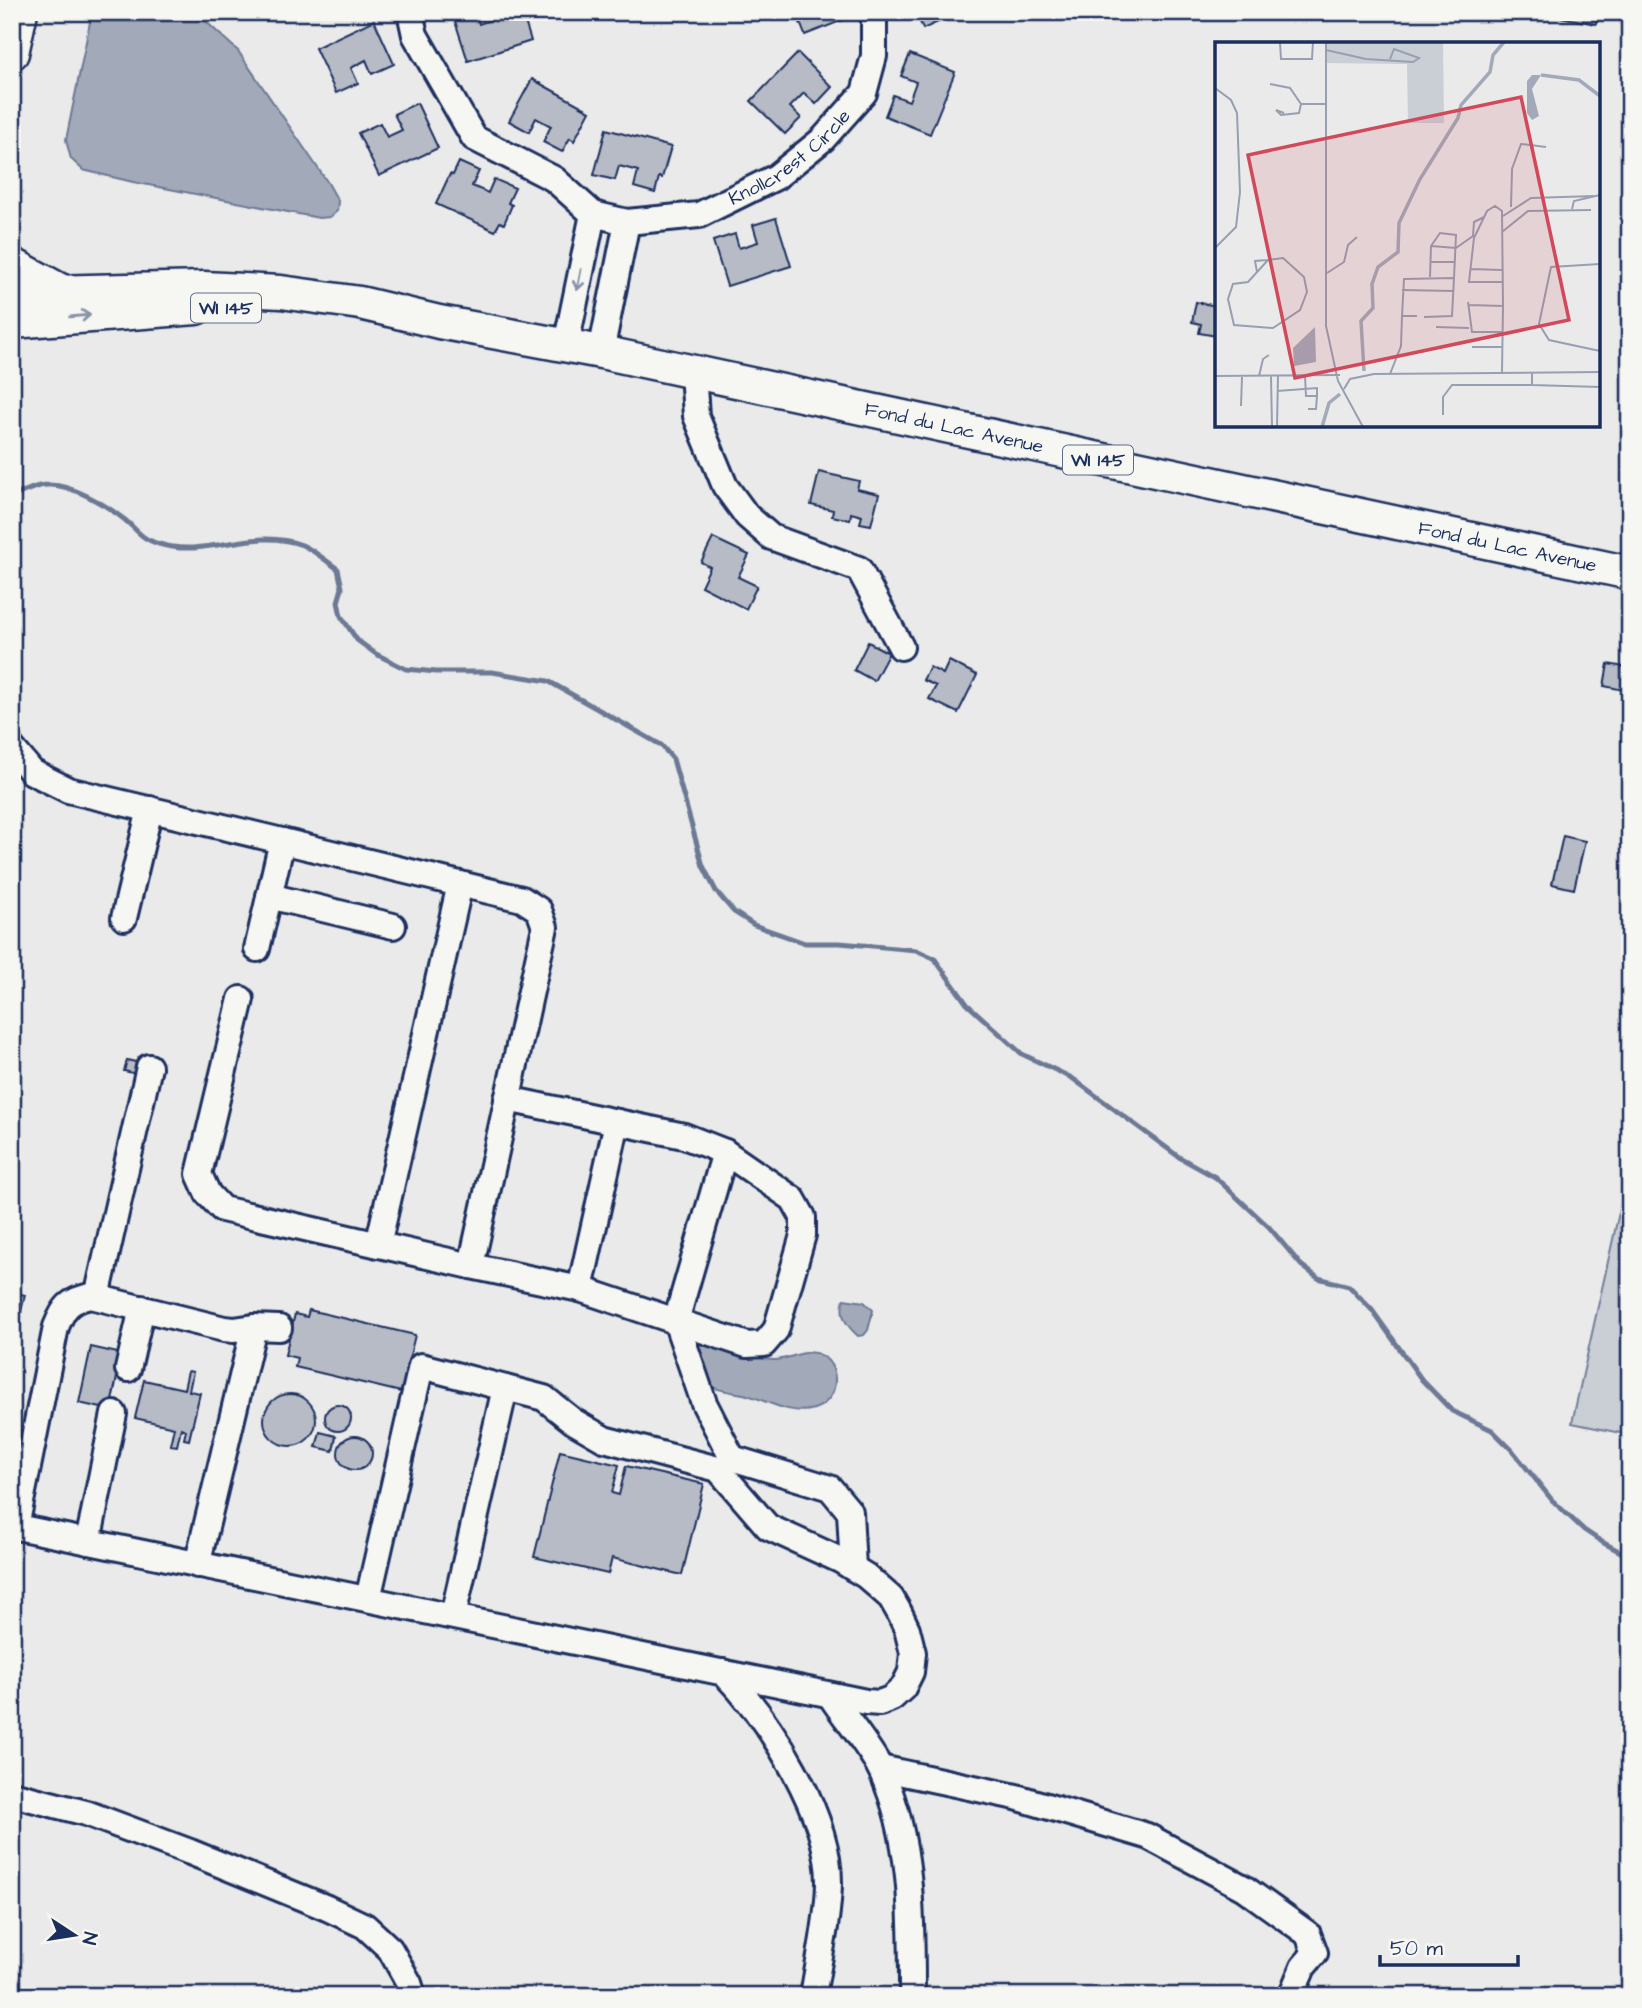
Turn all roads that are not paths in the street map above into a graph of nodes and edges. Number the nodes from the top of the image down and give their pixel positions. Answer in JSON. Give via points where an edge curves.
{"nodes":[{"id":1,"x":21,"y":12,"type":"edge"},
{"id":2,"x":410,"y":12,"type":"edge"},
{"id":3,"x":874,"y":12,"type":"edge"},
{"id":4,"x":12,"y":53,"type":"edge"},
{"id":5,"x":593,"y":214,"type":"junction"},
{"id":6,"x":627,"y":222,"type":"junction"},
{"id":7,"x":12,"y":264,"type":"edge"},
{"id":8,"x":62,"y":291,"type":"junction"},
{"id":9,"x":12,"y":293,"type":"edge"},
{"id":10,"x":12,"y":322,"type":"edge"},
{"id":11,"x":439,"y":322,"type":"junction"},
{"id":12,"x":566,"y":345,"type":"junction"},
{"id":13,"x":601,"y":352,"type":"junction"},
{"id":14,"x":693,"y":372,"type":"junction"},
{"id":15,"x":1630,"y":573,"type":"edge"},
{"id":16,"x":901,"y":647,"type":"dead end"},
{"id":17,"x":12,"y":748,"type":"edge"},
{"id":18,"x":150,"y":810,"type":"junction"},
{"id":19,"x":282,"y":841,"type":"junction"},
{"id":20,"x":460,"y":884,"type":"junction"},
{"id":21,"x":269,"y":896,"type":"junction"},
{"id":22,"x":124,"y":918,"type":"dead end"},
{"id":23,"x":393,"y":926,"type":"dead end"},
{"id":24,"x":257,"y":949,"type":"dead end"},
{"id":25,"x":241,"y":999,"type":"dead end"},
{"id":26,"x":149,"y":1067,"type":"dead end"},
{"id":27,"x":508,"y":1099,"type":"junction"},
{"id":28,"x":617,"y":1122,"type":"junction"},
{"id":29,"x":724,"y":1152,"type":"junction"},
{"id":30,"x":378,"y":1244,"type":"junction"},
{"id":31,"x":471,"y":1266,"type":"junction"},
{"id":32,"x":580,"y":1289,"type":"junction"},
{"id":33,"x":97,"y":1297,"type":"junction"},
{"id":34,"x":142,"y":1308,"type":"junction"},
{"id":35,"x":676,"y":1321,"type":"junction"},
{"id":36,"x":254,"y":1327,"type":"junction"},
{"id":37,"x":279,"y":1328,"type":"dead end"},
{"id":38,"x":128,"y":1369,"type":"dead end"},
{"id":39,"x":505,"y":1388,"type":"junction"},
{"id":40,"x":114,"y":1415,"type":"dead end"},
{"id":41,"x":14,"y":1526,"type":"edge"},
{"id":42,"x":88,"y":1542,"type":"junction"},
{"id":43,"x":197,"y":1565,"type":"junction"},
{"id":44,"x":853,"y":1568,"type":"junction"},
{"id":45,"x":368,"y":1599,"type":"junction"},
{"id":46,"x":453,"y":1616,"type":"junction"},
{"id":47,"x":723,"y":1672,"type":"junction"},
{"id":48,"x":830,"y":1695,"type":"junction"},
{"id":49,"x":880,"y":1768,"type":"junction"},
{"id":50,"x":12,"y":1794,"type":"edge"},
{"id":51,"x":413,"y":1996,"type":"edge"},
{"id":52,"x":813,"y":1996,"type":"edge"},
{"id":53,"x":912,"y":1996,"type":"edge"},
{"id":54,"x":1291,"y":1996,"type":"edge"}],
"edges":[{"from":1,"to":4,"type":"main road"},
{"from":2,"to":5,"type":"street","name":"Knollcrest Circle","via":[[415,35],[474,138],[554,179]]},
{"from":3,"to":6,"type":"street","name":"Knollcrest Circle","via":[[874,56],[864,93],[823,139],[776,177],[699,215]]},
{"from":5,"to":6,"type":"street","name":"Knollcrest Circle"},
{"from":5,"to":12,"type":"street","one_way":true},
{"from":6,"to":13,"type":"street"},
{"from":7,"to":8,"type":"main road"},
{"from":8,"to":9,"type":"main road","name":"Fond du Lac Avenue","number":"WI 145"},
{"from":8,"to":11,"type":"main road","name":"Fond du Lac Avenue","number":"WI 145","via":[[269,291],[360,303]]},
{"from":10,"to":11,"type":"main road","name":"Fond du Lac Avenue","number":"WI 145","one_way":true,"via":[[205,308]]},
{"from":11,"to":12,"type":"main road","name":"Fond du Lac Avenue","number":"WI 145"},
{"from":12,"to":13,"type":"main road","name":"Fond du Lac Avenue","number":"WI 145"},
{"from":13,"to":14,"type":"main road","name":"Fond du Lac Avenue","number":"WI 145"},
{"from":14,"to":15,"type":"main road","name":"Fond du Lac Avenue","number":"WI 145"},
{"from":14,"to":16,"type":"street","via":[[696,416],[725,486],[739,506],[771,537],[859,569]]},
{"from":17,"to":18,"type":"street","via":[[32,772],[68,790]]},
{"from":18,"to":19,"type":"street"},
{"from":18,"to":22,"type":"street"},
{"from":19,"to":20,"type":"street"},
{"from":19,"to":21,"type":"street"},
{"from":20,"to":27,"type":"street","via":[[522,899],[539,910],[545,927]]},
{"from":20,"to":30,"type":"street"},
{"from":21,"to":23,"type":"street"},
{"from":21,"to":24,"type":"street"},
{"from":25,"to":30,"type":"street","via":[[199,1174],[208,1194],[222,1209]]},
{"from":26,"to":33,"type":"street"},
{"from":27,"to":28,"type":"street"},
{"from":27,"to":31,"type":"street"},
{"from":28,"to":29,"type":"street","via":[[684,1136]]},
{"from":28,"to":32,"type":"street"},
{"from":29,"to":35,"type":"street"},
{"from":29,"to":35,"type":"street","via":[[793,1199],[803,1217],[803,1235],[775,1330],[764,1344],[747,1345]]},
{"from":30,"to":31,"type":"street"},
{"from":31,"to":32,"type":"street"},
{"from":32,"to":35,"type":"street"},
{"from":33,"to":34,"type":"street"},
{"from":33,"to":41,"type":"street","via":[[78,1298],[63,1309],[56,1327]]},
{"from":34,"to":36,"type":"street","via":[[224,1329]]},
{"from":34,"to":38,"type":"street"},
{"from":35,"to":44,"type":"street","via":[[704,1403],[732,1458],[830,1488],[849,1512]]},
{"from":36,"to":37,"type":"street"},
{"from":36,"to":43,"type":"street"},
{"from":39,"to":44,"type":"street","via":[[544,1398],[604,1439],[718,1469],[768,1527]]},
{"from":39,"to":45,"type":"street","via":[[421,1366]]},
{"from":39,"to":46,"type":"street"},
{"from":40,"to":42,"type":"street"},
{"from":41,"to":42,"type":"street"},
{"from":42,"to":43,"type":"street"},
{"from":43,"to":45,"type":"street"},
{"from":44,"to":48,"type":"street","via":[[885,1593],[899,1612],[913,1653],[911,1671],[903,1688],[880,1703]]},
{"from":45,"to":46,"type":"street"},
{"from":46,"to":47,"type":"street"},
{"from":47,"to":48,"type":"street"},
{"from":47,"to":52,"type":"street","via":[[755,1706],[822,1832],[829,1883]]},
{"from":48,"to":49,"type":"street"},
{"from":49,"to":53,"type":"street","via":[[899,1817],[912,1923]]},
{"from":49,"to":54,"type":"street","via":[[1016,1797],[1147,1836],[1244,1888],[1308,1934],[1315,1953]]},
{"from":50,"to":51,"type":"street","via":[[86,1813],[365,1926],[401,1965]]}]}
